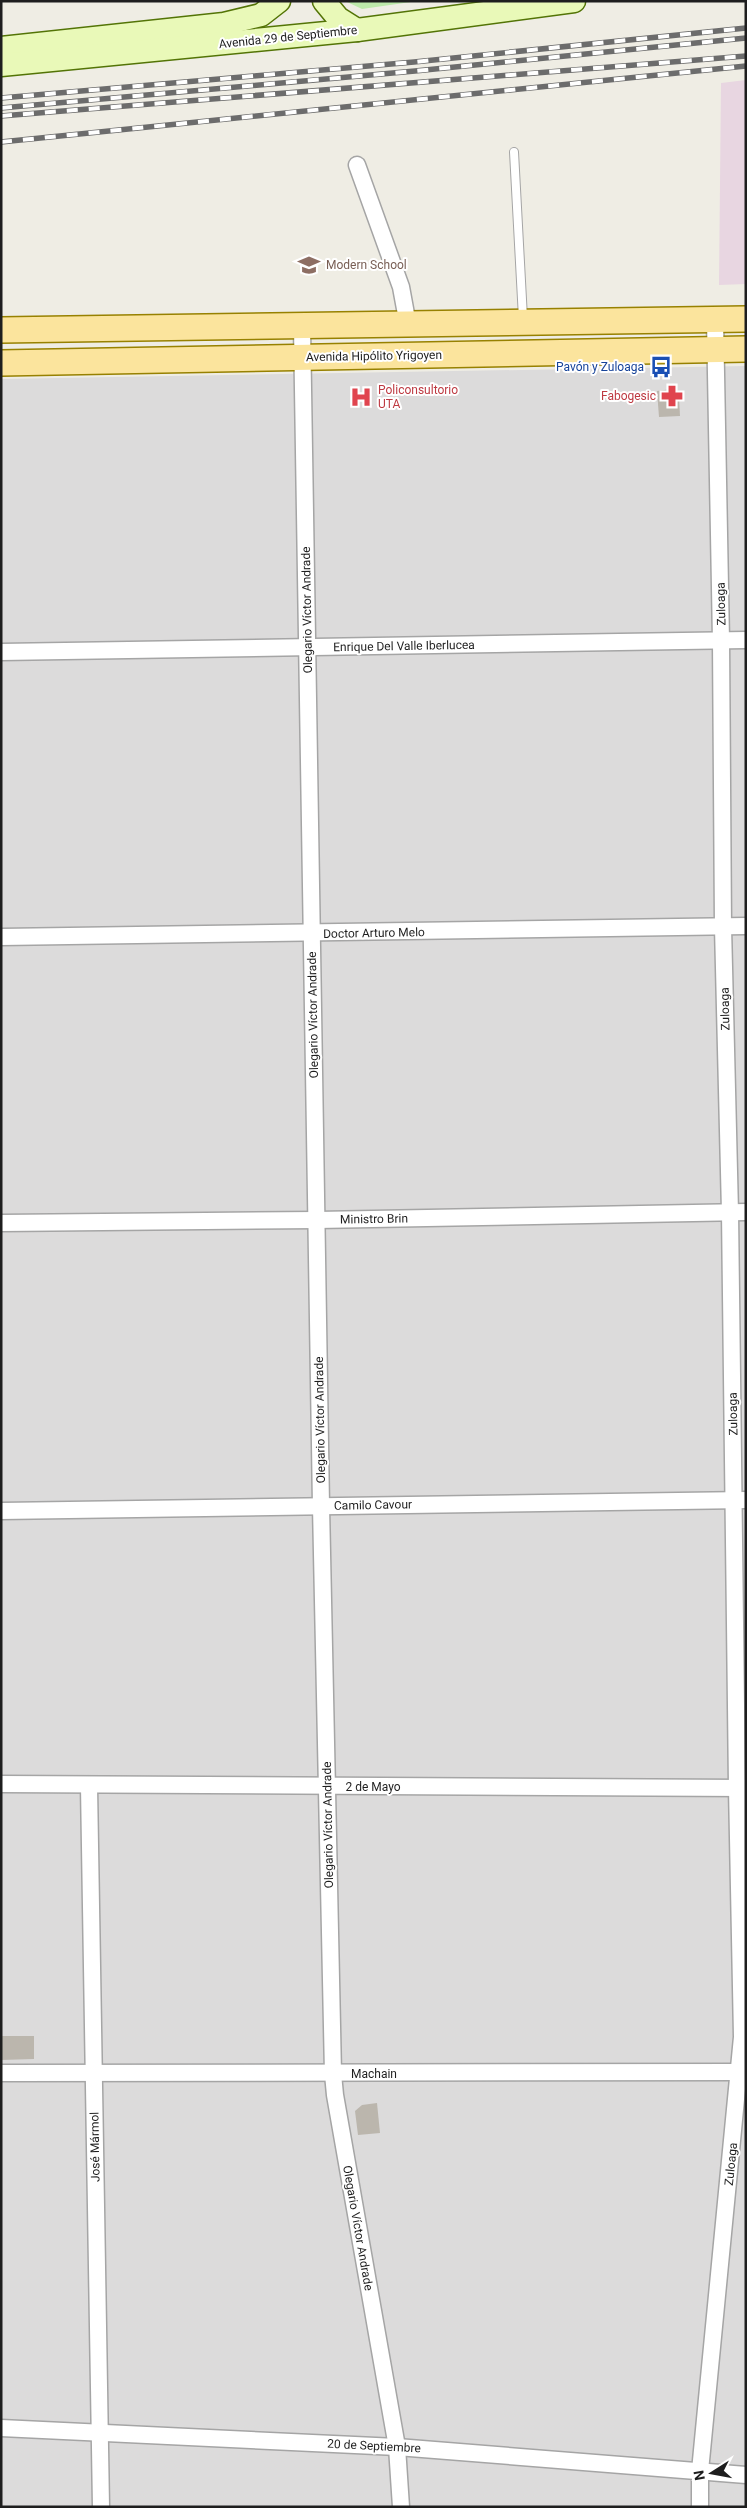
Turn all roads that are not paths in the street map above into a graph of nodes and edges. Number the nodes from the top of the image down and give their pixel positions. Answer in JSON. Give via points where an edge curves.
{"nodes":[{"id":1,"x":279,"y":1,"type":"edge"},
{"id":2,"x":324,"y":1,"type":"edge"},
{"id":3,"x":574,"y":1,"type":"edge"},
{"id":4,"x":454,"y":9,"type":"edge"},
{"id":5,"x":357,"y":30,"type":"junction"},
{"id":6,"x":1,"y":48,"type":"edge"},
{"id":7,"x":1,"y":65,"type":"edge"},
{"id":8,"x":514,"y":152,"type":"dead end"},
{"id":9,"x":357,"y":165,"type":"dead end"},
{"id":10,"x":746,"y":319,"type":"edge"},
{"id":11,"x":715,"y":320,"type":"junction"},
{"id":12,"x":523,"y":323,"type":"junction"},
{"id":13,"x":408,"y":326,"type":"junction"},
{"id":14,"x":302,"y":327,"type":"junction"},
{"id":15,"x":1,"y":330,"type":"edge"},
{"id":16,"x":717,"y":349,"type":"junction"},
{"id":17,"x":746,"y":349,"type":"edge"},
{"id":18,"x":301,"y":358,"type":"junction"},
{"id":19,"x":1,"y":363,"type":"edge"},
{"id":20,"x":746,"y":640,"type":"edge"},
{"id":21,"x":721,"y":641,"type":"junction"},
{"id":22,"x":308,"y":648,"type":"junction"},
{"id":23,"x":1,"y":652,"type":"edge"},
{"id":24,"x":746,"y":926,"type":"edge"},
{"id":25,"x":723,"y":927,"type":"junction"},
{"id":26,"x":311,"y":934,"type":"junction"},
{"id":27,"x":1,"y":937,"type":"edge"},
{"id":28,"x":738,"y":1212,"type":"edge"},
{"id":29,"x":317,"y":1220,"type":"junction"},
{"id":30,"x":1,"y":1223,"type":"edge"},
{"id":31,"x":740,"y":1500,"type":"edge"},
{"id":32,"x":321,"y":1506,"type":"junction"},
{"id":33,"x":1,"y":1511,"type":"edge"},
{"id":34,"x":1,"y":1784,"type":"edge"},
{"id":35,"x":89,"y":1786,"type":"junction"},
{"id":36,"x":327,"y":1787,"type":"junction"},
{"id":37,"x":741,"y":1788,"type":"edge"},
{"id":38,"x":743,"y":2072,"type":"edge"},
{"id":39,"x":1,"y":2073,"type":"edge"},
{"id":40,"x":94,"y":2074,"type":"junction"},
{"id":41,"x":333,"y":2074,"type":"junction"},
{"id":42,"x":1,"y":2428,"type":"edge"},
{"id":43,"x":98,"y":2432,"type":"junction"},
{"id":44,"x":398,"y":2447,"type":"junction"},
{"id":45,"x":700,"y":2471,"type":"junction"},
{"id":46,"x":746,"y":2475,"type":"edge"},
{"id":47,"x":101,"y":2507,"type":"edge"},
{"id":48,"x":401,"y":2507,"type":"edge"},
{"id":49,"x":700,"y":2507,"type":"edge"}],
"edges":[{"from":1,"to":6,"type":"street","name":"Avenida 29 de Septiembre","via":[[260,15],[224,24]]},
{"from":2,"to":5,"type":"street","via":[[338,18]]},
{"from":3,"to":4,"type":"street","name":"Avenida 29 de Septiembre"},
{"from":4,"to":5,"type":"street","name":"Avenida 29 de Septiembre"},
{"from":5,"to":7,"type":"street","name":"Avenida 29 de Septiembre"},
{"from":8,"to":12,"type":"lane"},
{"from":9,"to":13,"type":"street","via":[[401,288]]},
{"from":10,"to":11,"type":"main road"},
{"from":11,"to":12,"type":"main road"},
{"from":11,"to":16,"type":"street","name":"Zuloaga"},
{"from":12,"to":13,"type":"main road"},
{"from":13,"to":14,"type":"main road"},
{"from":14,"to":15,"type":"main road"},
{"from":14,"to":18,"type":"street","name":"Olegario Víctor Andrade"},
{"from":16,"to":17,"type":"main road","name":"Avenida Hipólito Yrigoyen"},
{"from":16,"to":18,"type":"main road","name":"Avenida Hipólito Yrigoyen"},
{"from":16,"to":21,"type":"street","name":"Zuloaga"},
{"from":18,"to":19,"type":"main road","name":"Avenida Hipólito Yrigoyen"},
{"from":18,"to":22,"type":"street","name":"Olegario Víctor Andrade"},
{"from":20,"to":21,"type":"street","name":"Enrique Del Valle Iberlucea"},
{"from":21,"to":22,"type":"street","name":"Enrique Del Valle Iberlucea"},
{"from":21,"to":25,"type":"street","name":"Zuloaga"},
{"from":22,"to":23,"type":"street","name":"Enrique Del Valle Iberlucea"},
{"from":22,"to":26,"type":"street","name":"Olegario Víctor Andrade"},
{"from":24,"to":25,"type":"street","name":"Doctor Arturo Melo"},
{"from":25,"to":26,"type":"street","name":"Doctor Arturo Melo"},
{"from":25,"to":28,"type":"street","name":"Zuloaga"},
{"from":26,"to":27,"type":"street","name":"Doctor Arturo Melo"},
{"from":26,"to":29,"type":"street","name":"Olegario Víctor Andrade"},
{"from":28,"to":29,"type":"street","name":"Ministro Brin"},
{"from":28,"to":31,"type":"street","name":"Zuloaga"},
{"from":29,"to":30,"type":"street","name":"Ministro Brin"},
{"from":29,"to":32,"type":"street","name":"Olegario Víctor Andrade"},
{"from":31,"to":32,"type":"street","name":"Camilo Cavour"},
{"from":31,"to":37,"type":"street","name":"Zuloaga"},
{"from":32,"to":33,"type":"street","name":"Camilo Cavour"},
{"from":32,"to":36,"type":"street","name":"Olegario Víctor Andrade"},
{"from":34,"to":35,"type":"street","name":"2 de Mayo"},
{"from":35,"to":36,"type":"street","name":"2 de Mayo"},
{"from":35,"to":40,"type":"street","name":"José Mármol"},
{"from":36,"to":37,"type":"street","name":"2 de Mayo"},
{"from":36,"to":41,"type":"street","name":"Olegario Víctor Andrade"},
{"from":37,"to":38,"type":"street","name":"Zuloaga"},
{"from":38,"to":41,"type":"street","name":"Machain"},
{"from":38,"to":45,"type":"street","name":"Zuloaga"},
{"from":39,"to":40,"type":"street","name":"Machain"},
{"from":40,"to":41,"type":"street","name":"Machain"},
{"from":40,"to":43,"type":"street","name":"José Mármol"},
{"from":41,"to":44,"type":"street","name":"Olegario Víctor Andrade"},
{"from":42,"to":43,"type":"street","name":"20 de Septiembre"},
{"from":43,"to":44,"type":"street","name":"20 de Septiembre"},
{"from":43,"to":47,"type":"street","name":"José Mármol"},
{"from":44,"to":45,"type":"street","name":"20 de Septiembre"},
{"from":44,"to":48,"type":"street","name":"Olegario Víctor Andrade"},
{"from":45,"to":46,"type":"street","name":"20 de Septiembre"},
{"from":45,"to":49,"type":"street","name":"Zuloaga"}]}
